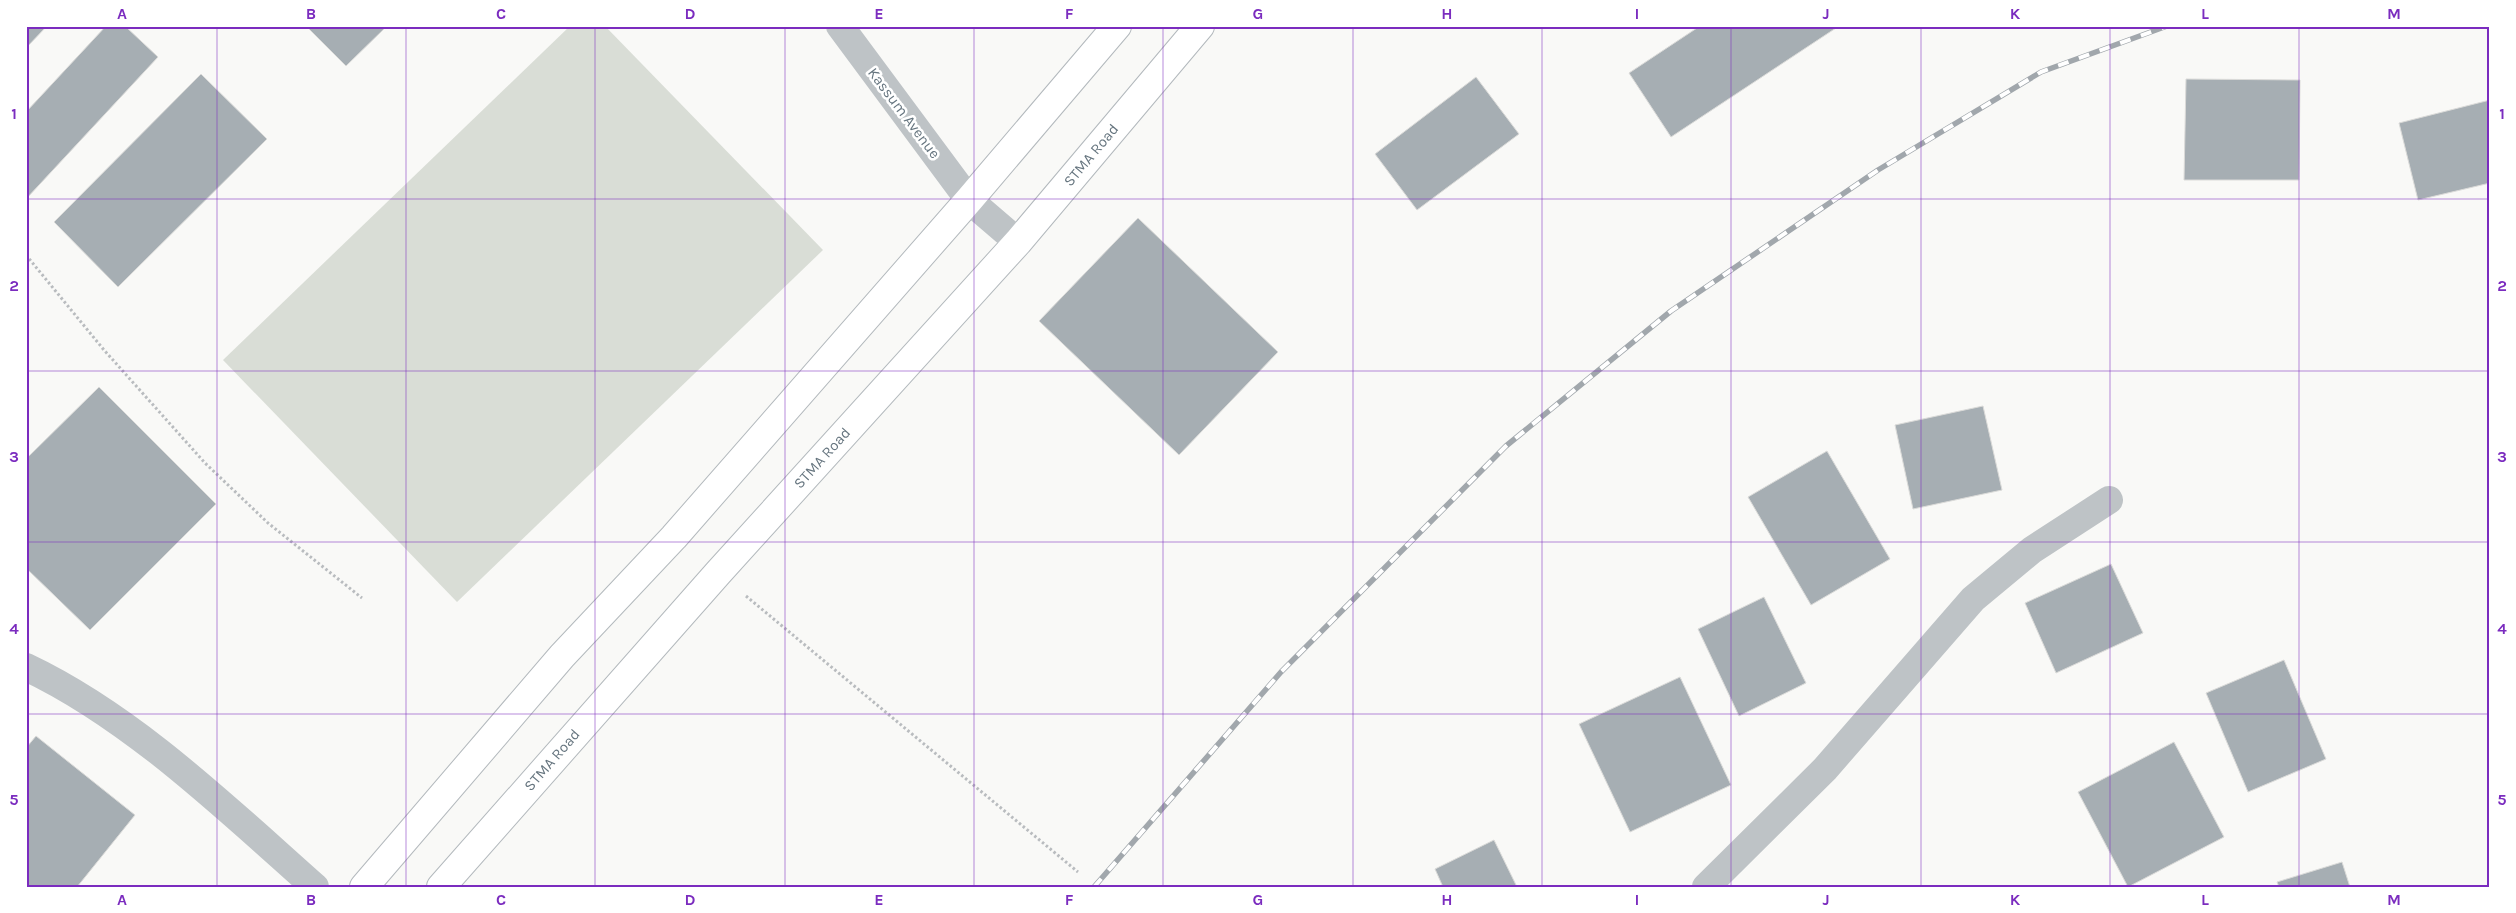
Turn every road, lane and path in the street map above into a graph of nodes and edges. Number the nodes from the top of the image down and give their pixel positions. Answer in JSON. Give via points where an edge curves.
{"nodes":[{"id":1,"x":840,"y":26,"type":"edge"},
{"id":2,"x":1118,"y":26,"type":"edge"},
{"id":3,"x":1200,"y":26,"type":"edge"},
{"id":4,"x":969,"y":200,"type":"junction"},
{"id":5,"x":1018,"y":242,"type":"junction"},
{"id":6,"x":26,"y":256,"type":"edge"},
{"id":7,"x":2109,"y":500,"type":"dead end"},
{"id":8,"x":718,"y":573,"type":"junction"},
{"id":9,"x":362,"y":598,"type":"dead end"},
{"id":10,"x":26,"y":666,"type":"edge"},
{"id":11,"x":1078,"y":872,"type":"dead end"},
{"id":12,"x":315,"y":887,"type":"edge"},
{"id":13,"x":364,"y":887,"type":"edge"},
{"id":14,"x":440,"y":887,"type":"edge"},
{"id":15,"x":1706,"y":887,"type":"edge"}],
"edges":[{"from":1,"to":4,"type":"street","name":"Kassum Avenue"},
{"from":2,"to":4,"type":"main road"},
{"from":3,"to":5,"type":"main road","name":"STMA Road"},
{"from":4,"to":5,"type":"street","name":"Kassum Avenue"},
{"from":4,"to":13,"type":"main road","via":[[674,537],[562,656]]},
{"from":5,"to":8,"type":"main road","name":"STMA Road"},
{"from":6,"to":9,"type":"path","via":[[204,463],[268,523]]},
{"from":7,"to":15,"type":"street","via":[[2032,550],[1973,599],[1825,769]]},
{"from":8,"to":11,"type":"path"},
{"from":8,"to":14,"type":"main road","name":"STMA Road"},
{"from":10,"to":12,"type":"street","via":[[110,715],[218,802]]}]}
